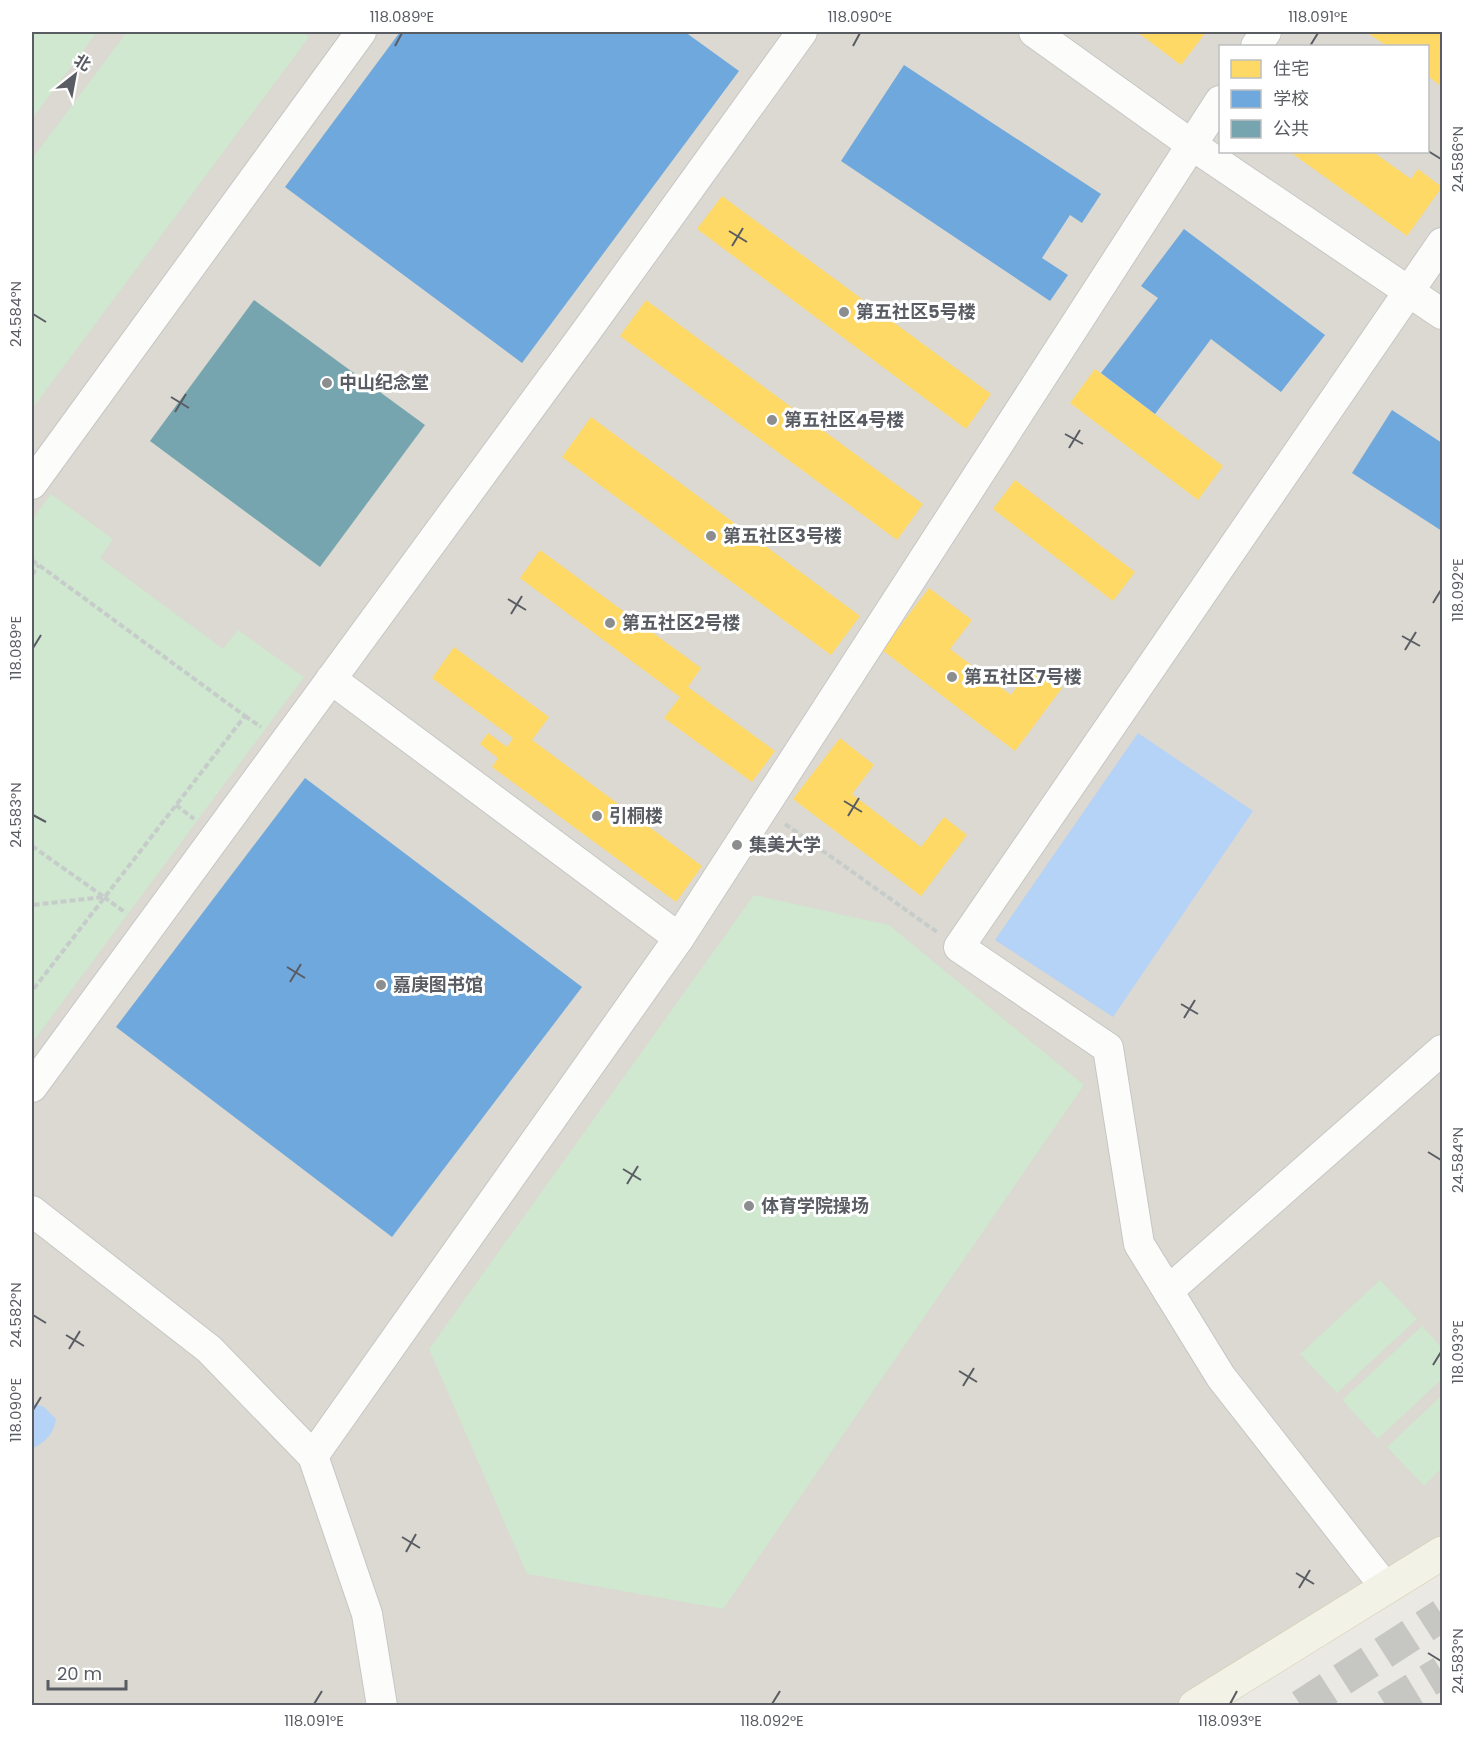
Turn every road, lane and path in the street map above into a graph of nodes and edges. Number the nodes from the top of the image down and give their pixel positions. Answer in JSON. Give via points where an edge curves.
{"nodes":[{"id":1,"x":361,"y":32,"type":"edge"},
{"id":2,"x":802,"y":32,"type":"edge"},
{"id":3,"x":1034,"y":32,"type":"edge"},
{"id":4,"x":1266,"y":32,"type":"edge"},
{"id":5,"x":1257,"y":45,"type":"edge"},
{"id":6,"x":1219,"y":104,"type":"edge"},
{"id":7,"x":1192,"y":145,"type":"junction"},
{"id":8,"x":1443,"y":243,"type":"edge"},
{"id":9,"x":1407,"y":290,"type":"junction"},
{"id":10,"x":1443,"y":314,"type":"edge"},
{"id":11,"x":32,"y":484,"type":"edge"},
{"id":12,"x":32,"y":560,"type":"edge"},
{"id":13,"x":39,"y":565,"type":"junction"},
{"id":14,"x":32,"y":575,"type":"edge"},
{"id":15,"x":331,"y":679,"type":"junction"},
{"id":16,"x":762,"y":808,"type":"junction"},
{"id":17,"x":32,"y":846,"type":"edge"},
{"id":18,"x":104,"y":897,"type":"junction"},
{"id":19,"x":32,"y":905,"type":"edge"},
{"id":20,"x":932,"y":929,"type":"dead end"},
{"id":21,"x":678,"y":938,"type":"junction"},
{"id":22,"x":32,"y":991,"type":"edge"},
{"id":23,"x":1443,"y":1050,"type":"edge"},
{"id":24,"x":32,"y":1087,"type":"edge"},
{"id":25,"x":32,"y":1211,"type":"edge"},
{"id":26,"x":1168,"y":1291,"type":"junction"},
{"id":27,"x":313,"y":1456,"type":"junction"},
{"id":28,"x":1443,"y":1553,"type":"edge"},
{"id":29,"x":1386,"y":1588,"type":"junction"},
{"id":30,"x":382,"y":1706,"type":"edge"},
{"id":31,"x":1195,"y":1706,"type":"edge"}],
"edges":[{"from":1,"to":11,"type":"lane"},
{"from":2,"to":15,"type":"lane"},
{"from":3,"to":7,"type":"lane"},
{"from":4,"to":5,"type":"lane"},
{"from":6,"to":7,"type":"lane"},
{"from":7,"to":9,"type":"lane"},
{"from":7,"to":16,"type":"lane"},
{"from":8,"to":9,"type":"lane"},
{"from":9,"to":10,"type":"lane"},
{"from":9,"to":26,"type":"lane","via":[[959,947],[1108,1048],[1139,1244]]},
{"from":12,"to":13,"type":"path"},
{"from":13,"to":14,"type":"path"},
{"from":13,"to":18,"type":"path","via":[[245,716]]},
{"from":15,"to":21,"type":"lane"},
{"from":15,"to":24,"type":"lane"},
{"from":16,"to":20,"type":"path"},
{"from":16,"to":21,"type":"lane"},
{"from":17,"to":18,"type":"path"},
{"from":18,"to":19,"type":"path"},
{"from":18,"to":22,"type":"path"},
{"from":21,"to":27,"type":"lane"},
{"from":23,"to":26,"type":"lane"},
{"from":25,"to":27,"type":"lane","via":[[209,1349]]},
{"from":26,"to":29,"type":"lane","via":[[1221,1377]]},
{"from":27,"to":30,"type":"lane","via":[[367,1614]]},
{"from":28,"to":29,"type":"main road"},
{"from":29,"to":31,"type":"main road"}]}
